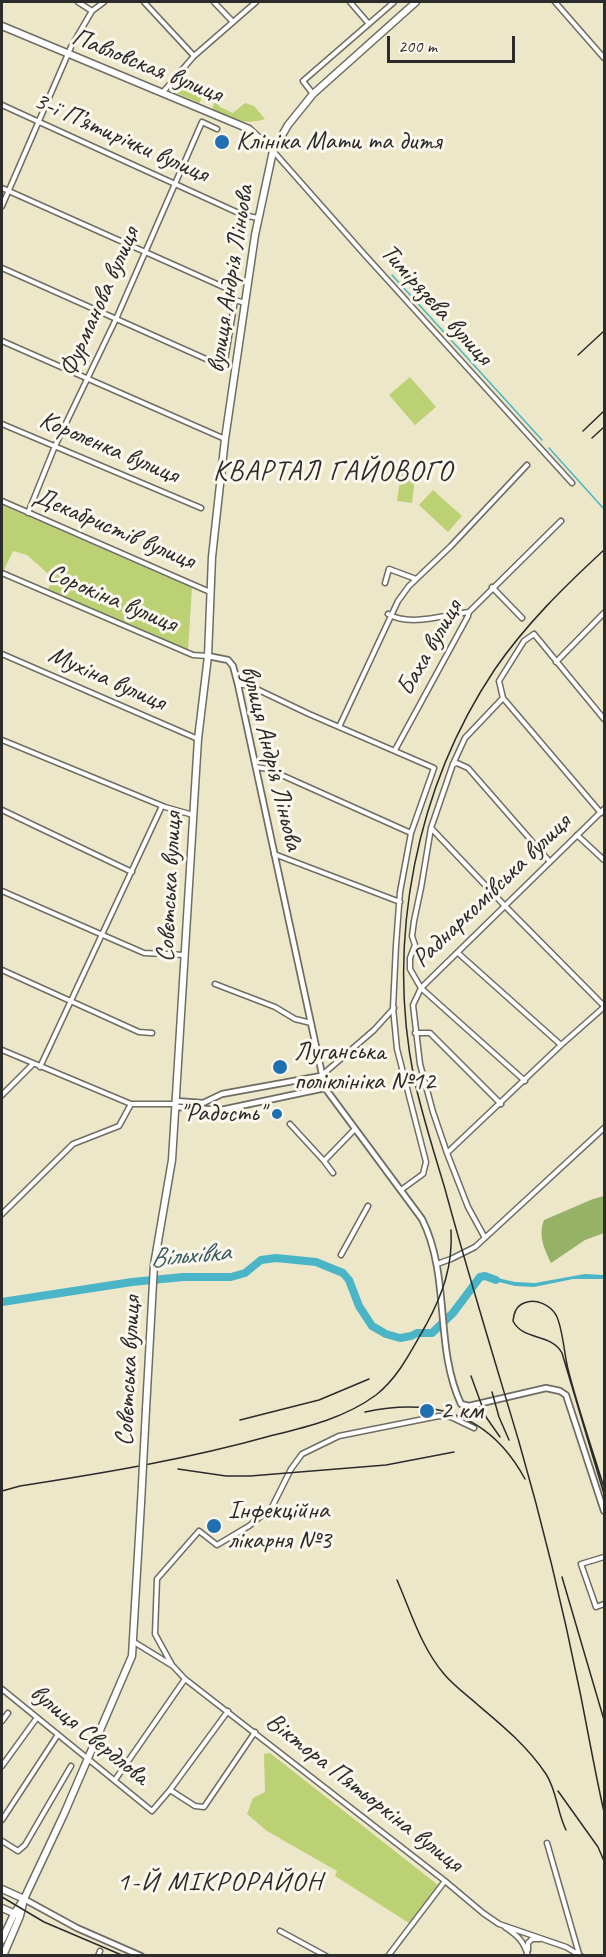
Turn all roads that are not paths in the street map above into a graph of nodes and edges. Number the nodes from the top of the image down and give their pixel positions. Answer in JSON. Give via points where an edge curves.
{"nodes":[{"id":1,"x":78,"y":2,"type":"edge"},
{"id":2,"x":104,"y":2,"type":"edge"},
{"id":3,"x":144,"y":2,"type":"edge"},
{"id":4,"x":214,"y":2,"type":"edge"},
{"id":5,"x":256,"y":2,"type":"edge"},
{"id":6,"x":350,"y":2,"type":"edge"},
{"id":7,"x":394,"y":2,"type":"edge"},
{"id":8,"x":416,"y":2,"type":"edge"},
{"id":9,"x":555,"y":2,"type":"edge"},
{"id":10,"x":92,"y":11,"type":"junction"},
{"id":11,"x":233,"y":22,"type":"junction"},
{"id":12,"x":369,"y":24,"type":"junction"},
{"id":13,"x":2,"y":26,"type":"edge"},
{"id":14,"x":68,"y":54,"type":"junction"},
{"id":15,"x":194,"y":56,"type":"junction"},
{"id":16,"x":604,"y":58,"type":"edge"},
{"id":17,"x":163,"y":92,"type":"junction"},
{"id":18,"x":313,"y":94,"type":"junction"},
{"id":19,"x":2,"y":105,"type":"edge"},
{"id":20,"x":39,"y":123,"type":"junction"},
{"id":21,"x":217,"y":129,"type":"dead end"},
{"id":22,"x":273,"y":151,"type":"junction"},
{"id":23,"x":174,"y":184,"type":"junction"},
{"id":24,"x":2,"y":188,"type":"edge"},
{"id":25,"x":8,"y":192,"type":"junction"},
{"id":26,"x":2,"y":206,"type":"edge"},
{"id":27,"x":258,"y":218,"type":"junction"},
{"id":28,"x":144,"y":251,"type":"junction"},
{"id":29,"x":2,"y":268,"type":"edge"},
{"id":30,"x":235,"y":300,"type":"junction"},
{"id":31,"x":245,"y":303,"type":"junction"},
{"id":32,"x":116,"y":319,"type":"junction"},
{"id":33,"x":2,"y":341,"type":"edge"},
{"id":34,"x":87,"y":378,"type":"junction"},
{"id":35,"x":2,"y":424,"type":"edge"},
{"id":36,"x":225,"y":439,"type":"junction"},
{"id":37,"x":55,"y":447,"type":"junction"},
{"id":38,"x":527,"y":465,"type":"dead end"},
{"id":39,"x":572,"y":483,"type":"dead end"},
{"id":40,"x":2,"y":501,"type":"edge"},
{"id":41,"x":201,"y":508,"type":"dead end"},
{"id":42,"x":28,"y":513,"type":"junction"},
{"id":43,"x":561,"y":521,"type":"dead end"},
{"id":44,"x":2,"y":573,"type":"edge"},
{"id":45,"x":416,"y":579,"type":"junction"},
{"id":46,"x":385,"y":583,"type":"dead end"},
{"id":47,"x":492,"y":588,"type":"junction"},
{"id":48,"x":211,"y":592,"type":"junction"},
{"id":49,"x":469,"y":612,"type":"junction"},
{"id":50,"x":389,"y":615,"type":"junction"},
{"id":51,"x":603,"y":617,"type":"edge"},
{"id":52,"x":522,"y":618,"type":"dead end"},
{"id":53,"x":2,"y":654,"type":"edge"},
{"id":54,"x":207,"y":656,"type":"junction"},
{"id":55,"x":555,"y":662,"type":"junction"},
{"id":56,"x":238,"y":685,"type":"junction"},
{"id":57,"x":503,"y":698,"type":"junction"},
{"id":58,"x":604,"y":719,"type":"edge"},
{"id":59,"x":339,"y":727,"type":"junction"},
{"id":60,"x":198,"y":739,"type":"junction"},
{"id":61,"x":2,"y":740,"type":"edge"},
{"id":62,"x":395,"y":750,"type":"junction"},
{"id":63,"x":453,"y":764,"type":"junction"},
{"id":64,"x":255,"y":767,"type":"junction"},
{"id":65,"x":162,"y":806,"type":"junction"},
{"id":66,"x":2,"y":810,"type":"edge"},
{"id":67,"x":602,"y":811,"type":"edge"},
{"id":68,"x":193,"y":815,"type":"junction"},
{"id":69,"x":431,"y":828,"type":"junction"},
{"id":70,"x":411,"y":833,"type":"junction"},
{"id":71,"x":577,"y":835,"type":"junction"},
{"id":72,"x":274,"y":854,"type":"junction"},
{"id":73,"x":604,"y":860,"type":"edge"},
{"id":74,"x":550,"y":862,"type":"junction"},
{"id":75,"x":132,"y":872,"type":"junction"},
{"id":76,"x":2,"y":891,"type":"edge"},
{"id":77,"x":400,"y":902,"type":"junction"},
{"id":78,"x":505,"y":906,"type":"junction"},
{"id":79,"x":102,"y":935,"type":"junction"},
{"id":80,"x":458,"y":953,"type":"junction"},
{"id":81,"x":185,"y":955,"type":"junction"},
{"id":82,"x":2,"y":970,"type":"edge"},
{"id":83,"x":215,"y":984,"type":"dead end"},
{"id":84,"x":421,"y":988,"type":"junction"},
{"id":85,"x":70,"y":1000,"type":"junction"},
{"id":86,"x":604,"y":1007,"type":"edge"},
{"id":87,"x":394,"y":1008,"type":"junction"},
{"id":88,"x":312,"y":1024,"type":"junction"},
{"id":89,"x":152,"y":1033,"type":"dead end"},
{"id":90,"x":415,"y":1033,"type":"junction"},
{"id":91,"x":561,"y":1045,"type":"junction"},
{"id":92,"x":2,"y":1050,"type":"edge"},
{"id":93,"x":33,"y":1064,"type":"junction"},
{"id":94,"x":40,"y":1067,"type":"junction"},
{"id":95,"x":321,"y":1076,"type":"junction"},
{"id":96,"x":525,"y":1081,"type":"junction"},
{"id":97,"x":325,"y":1088,"type":"junction"},
{"id":98,"x":2,"y":1095,"type":"edge"},
{"id":99,"x":131,"y":1104,"type":"junction"},
{"id":100,"x":176,"y":1104,"type":"junction"},
{"id":101,"x":501,"y":1104,"type":"junction"},
{"id":102,"x":290,"y":1124,"type":"dead end"},
{"id":103,"x":604,"y":1128,"type":"edge"},
{"id":104,"x":354,"y":1130,"type":"junction"},
{"id":105,"x":447,"y":1153,"type":"junction"},
{"id":106,"x":324,"y":1161,"type":"junction"},
{"id":107,"x":333,"y":1173,"type":"dead end"},
{"id":108,"x":401,"y":1190,"type":"junction"},
{"id":109,"x":368,"y":1206,"type":"dead end"},
{"id":110,"x":2,"y":1214,"type":"edge"},
{"id":111,"x":485,"y":1238,"type":"junction"},
{"id":112,"x":341,"y":1255,"type":"dead end"},
{"id":113,"x":437,"y":1264,"type":"junction"},
{"id":114,"x":474,"y":1428,"type":"dead end"},
{"id":115,"x":604,"y":1511,"type":"edge"},
{"id":116,"x":604,"y":1557,"type":"edge"},
{"id":117,"x":604,"y":1604,"type":"edge"},
{"id":118,"x":134,"y":1642,"type":"junction"},
{"id":119,"x":173,"y":1666,"type":"junction"},
{"id":120,"x":185,"y":1679,"type":"junction"},
{"id":121,"x":2,"y":1690,"type":"edge"},
{"id":122,"x":228,"y":1711,"type":"junction"},
{"id":123,"x":8,"y":1713,"type":"dead end"},
{"id":124,"x":36,"y":1718,"type":"junction"},
{"id":125,"x":2,"y":1721,"type":"edge"},
{"id":126,"x":255,"y":1732,"type":"junction"},
{"id":127,"x":57,"y":1736,"type":"junction"},
{"id":128,"x":88,"y":1760,"type":"junction"},
{"id":129,"x":2,"y":1766,"type":"edge"},
{"id":130,"x":71,"y":1766,"type":"dead end"},
{"id":131,"x":115,"y":1780,"type":"junction"},
{"id":132,"x":170,"y":1790,"type":"junction"},
{"id":133,"x":2,"y":1820,"type":"edge"},
{"id":134,"x":2,"y":1841,"type":"edge"},
{"id":135,"x":547,"y":1843,"type":"dead end"},
{"id":136,"x":446,"y":1881,"type":"junction"},
{"id":137,"x":2,"y":1889,"type":"edge"},
{"id":138,"x":24,"y":1899,"type":"junction"},
{"id":139,"x":2,"y":1908,"type":"edge"},
{"id":140,"x":17,"y":1915,"type":"junction"},
{"id":141,"x":499,"y":1924,"type":"junction"},
{"id":142,"x":280,"y":1931,"type":"dead end"},
{"id":143,"x":541,"y":1938,"type":"junction"},
{"id":144,"x":2,"y":1940,"type":"edge"},
{"id":145,"x":528,"y":1954,"type":"edge"},
{"id":146,"x":578,"y":1955,"type":"edge"},
{"id":147,"x":3,"y":1956,"type":"edge"},
{"id":148,"x":141,"y":1956,"type":"edge"},
{"id":149,"x":326,"y":1956,"type":"edge"},
{"id":150,"x":388,"y":1956,"type":"edge"}],
"edges":[{"from":1,"to":10,"type":"street"},
{"from":2,"to":10,"type":"street"},
{"from":3,"to":15,"type":"street"},
{"from":4,"to":11,"type":"street"},
{"from":5,"to":11,"type":"street"},
{"from":6,"to":12,"type":"street"},
{"from":7,"to":12,"type":"street"},
{"from":8,"to":18,"type":"main road","name":"вулиця Андрія Ліньова"},
{"from":9,"to":16,"type":"street"},
{"from":10,"to":14,"type":"street"},
{"from":11,"to":15,"type":"street"},
{"from":12,"to":18,"type":"street","via":[[303,81]]},
{"from":13,"to":14,"type":"main road","name":"Павловская вулиця"},
{"from":14,"to":17,"type":"main road","name":"Павловская вулиця"},
{"from":14,"to":20,"type":"street"},
{"from":15,"to":17,"type":"street"},
{"from":17,"to":22,"type":"main road","name":"Павловская вулиця","via":[[249,129]]},
{"from":18,"to":22,"type":"main road","name":"вулиця Андрія Ліньова"},
{"from":19,"to":20,"type":"street","name":"3-ї П’ятирічки вулиця"},
{"from":20,"to":23,"type":"street","name":"3-ї П’ятирічки вулиця"},
{"from":20,"to":25,"type":"street"},
{"from":21,"to":23,"type":"street","name":"Фурманова вулиця","via":[[202,122]]},
{"from":22,"to":27,"type":"main road","name":"вулиця Андрія Ліньова"},
{"from":22,"to":39,"type":"street","name":"Тимірязєва вулиця"},
{"from":23,"to":27,"type":"street","name":"3-ї П’ятирічки вулиця"},
{"from":23,"to":28,"type":"street","name":"Фурманова вулиця"},
{"from":24,"to":25,"type":"street"},
{"from":25,"to":26,"type":"street"},
{"from":25,"to":28,"type":"street"},
{"from":27,"to":31,"type":"main road","name":"вулиця Андрія Ліньова"},
{"from":28,"to":30,"type":"street","via":[[228,289]]},
{"from":28,"to":32,"type":"street","name":"Фурманова вулиця"},
{"from":29,"to":32,"type":"street"},
{"from":30,"to":31,"type":"street"},
{"from":30,"to":32,"type":"street","via":[[225,367]]},
{"from":31,"to":36,"type":"main road","name":"вулиця Андрія Ліньова"},
{"from":32,"to":34,"type":"street","name":"Фурманова вулиця"},
{"from":33,"to":34,"type":"street"},
{"from":34,"to":36,"type":"street"},
{"from":34,"to":37,"type":"street","name":"Фурманова вулиця"},
{"from":35,"to":37,"type":"street","name":"Короленка вулиця"},
{"from":36,"to":48,"type":"main road","name":"вулиця Андрія Ліньова"},
{"from":37,"to":41,"type":"street","name":"Короленка вулиця"},
{"from":37,"to":42,"type":"street","name":"Фурманова вулиця"},
{"from":38,"to":45,"type":"street"},
{"from":40,"to":42,"type":"street","name":"Декабристів вулиця"},
{"from":42,"to":48,"type":"street","name":"Декабристів вулиця"},
{"from":43,"to":47,"type":"street","name":"Баха вулиця"},
{"from":44,"to":54,"type":"street","name":"Сорокіна вулиця","via":[[193,655]]},
{"from":45,"to":46,"type":"street","via":[[389,569]]},
{"from":45,"to":50,"type":"street"},
{"from":47,"to":49,"type":"street","name":"Баха вулиця"},
{"from":47,"to":52,"type":"street"},
{"from":48,"to":54,"type":"main road","name":"вулиця Андрія Ліньова"},
{"from":49,"to":50,"type":"street","via":[[414,620],[397,620]]},
{"from":49,"to":62,"type":"street","name":"Баха вулиця"},
{"from":50,"to":59,"type":"street"},
{"from":51,"to":55,"type":"street"},
{"from":53,"to":60,"type":"street","name":"Мухіна вулиця"},
{"from":54,"to":56,"type":"street","name":"вулиця Андрія Ліньова","via":[[228,660]]},
{"from":54,"to":60,"type":"main road","name":"Совєтська вулиця"},
{"from":55,"to":57,"type":"street","via":[[534,634],[524,642],[499,681]]},
{"from":55,"to":58,"type":"street"},
{"from":56,"to":59,"type":"street","via":[[248,685]]},
{"from":56,"to":64,"type":"street","name":"вулиця Андрія Ліньова"},
{"from":57,"to":63,"type":"street","via":[[465,738]]},
{"from":57,"to":67,"type":"street"},
{"from":59,"to":62,"type":"street"},
{"from":60,"to":68,"type":"main road","name":"Совєтська вулиця"},
{"from":61,"to":65,"type":"street"},
{"from":62,"to":70,"type":"street","via":[[434,768]]},
{"from":63,"to":69,"type":"street"},
{"from":63,"to":74,"type":"street","via":[[468,768]]},
{"from":64,"to":70,"type":"street","via":[[268,769]]},
{"from":64,"to":72,"type":"street","name":"вулиця Андрія Ліньова"},
{"from":65,"to":68,"type":"street"},
{"from":65,"to":75,"type":"street"},
{"from":66,"to":75,"type":"street"},
{"from":67,"to":71,"type":"street","name":"Раднаркомівська вулиця"},
{"from":68,"to":81,"type":"main road","name":"Совєтська вулиця"},
{"from":69,"to":78,"type":"street"},
{"from":69,"to":84,"type":"street","via":[[410,958],[410,969]]},
{"from":70,"to":77,"type":"street"},
{"from":71,"to":73,"type":"street"},
{"from":71,"to":74,"type":"street","name":"Раднаркомівська вулиця"},
{"from":72,"to":77,"type":"street"},
{"from":72,"to":88,"type":"street","name":"вулиця Андрія Ліньова"},
{"from":74,"to":78,"type":"street","name":"Раднаркомівська вулиця"},
{"from":75,"to":79,"type":"street"},
{"from":76,"to":79,"type":"street"},
{"from":77,"to":87,"type":"street"},
{"from":78,"to":80,"type":"street","name":"Раднаркомівська вулиця"},
{"from":78,"to":86,"type":"street"},
{"from":79,"to":81,"type":"street","via":[[144,952]]},
{"from":79,"to":85,"type":"street"},
{"from":80,"to":84,"type":"street","name":"Раднаркомівська вулиця"},
{"from":80,"to":91,"type":"street"},
{"from":81,"to":100,"type":"main road","name":"Совєтська вулиця"},
{"from":82,"to":85,"type":"street"},
{"from":83,"to":88,"type":"street"},
{"from":84,"to":90,"type":"street","name":"Раднаркомівська вулиця","via":[[413,1005]]},
{"from":84,"to":96,"type":"street"},
{"from":85,"to":89,"type":"street","via":[[139,1032]]},
{"from":85,"to":94,"type":"street"},
{"from":86,"to":91,"type":"street"},
{"from":87,"to":95,"type":"street"},
{"from":87,"to":108,"type":"street","via":[[399,1060],[426,1162],[423,1174]]},
{"from":88,"to":95,"type":"street","name":"вулиця Андрія Ліньова"},
{"from":90,"to":101,"type":"street","via":[[430,1033]]},
{"from":90,"to":105,"type":"street","via":[[420,1064]]},
{"from":91,"to":96,"type":"street"},
{"from":92,"to":93,"type":"street"},
{"from":93,"to":94,"type":"street"},
{"from":93,"to":98,"type":"street"},
{"from":94,"to":99,"type":"street"},
{"from":95,"to":97,"type":"street","name":"вулиця Андрія Ліньова"},
{"from":95,"to":100,"type":"street","via":[[222,1094],[203,1103]]},
{"from":96,"to":101,"type":"street"},
{"from":97,"to":100,"type":"street","via":[[221,1110]]},
{"from":97,"to":104,"type":"street","name":"вулиця Андрія Ліньова"},
{"from":99,"to":100,"type":"street"},
{"from":99,"to":110,"type":"street","via":[[119,1126],[74,1144]]},
{"from":100,"to":118,"type":"main road","name":"Совєтська вулиця","bridge":true,"via":[[172,1160],[154,1265]]},
{"from":101,"to":105,"type":"street"},
{"from":102,"to":106,"type":"street"},
{"from":103,"to":111,"type":"street"},
{"from":104,"to":106,"type":"street"},
{"from":104,"to":108,"type":"street","name":"вулиця Андрія Ліньова"},
{"from":105,"to":111,"type":"street"},
{"from":106,"to":107,"type":"street"},
{"from":108,"to":113,"type":"street","name":"вулиця Андрія Ліньова","via":[[426,1227]]},
{"from":109,"to":112,"type":"street"},
{"from":111,"to":113,"type":"street","via":[[475,1247]]},
{"from":113,"to":115,"type":"street","name":"вулиця Андрія Ліньова","via":[[449,1369],[461,1404],[469,1406],[546,1388],[560,1390],[566,1395]]},
{"from":114,"to":119,"type":"street","via":[[439,1416],[339,1436],[302,1454],[272,1507],[249,1526],[217,1545],[199,1531],[157,1579],[156,1634]]},
{"from":116,"to":117,"type":"street","via":[[581,1564],[596,1607]]},
{"from":118,"to":119,"type":"street","name":"Віктора Пятьоркіна вулиця"},
{"from":118,"to":128,"type":"main road","name":"Совєтська вулиця","via":[[132,1656]]},
{"from":119,"to":120,"type":"street","name":"Віктора Пятьоркіна вулиця"},
{"from":120,"to":122,"type":"street","name":"Віктора Пятьоркіна вулиця"},
{"from":120,"to":131,"type":"street"},
{"from":121,"to":124,"type":"street","name":"вулиця Свердлова"},
{"from":122,"to":126,"type":"street","name":"Віктора Пятьоркіна вулиця"},
{"from":122,"to":132,"type":"street"},
{"from":123,"to":125,"type":"street"},
{"from":124,"to":127,"type":"street","name":"вулиця Свердлова"},
{"from":124,"to":129,"type":"street"},
{"from":126,"to":132,"type":"street","via":[[204,1807],[195,1806]]},
{"from":126,"to":136,"type":"street","name":"Віктора Пятьоркіна вулиця"},
{"from":127,"to":128,"type":"street","name":"вулиця Свердлова"},
{"from":127,"to":133,"type":"street"},
{"from":128,"to":131,"type":"street","name":"вулиця Свердлова"},
{"from":128,"to":138,"type":"main road","name":"Совєтська вулиця"},
{"from":130,"to":134,"type":"street","via":[[25,1845],[18,1851]]},
{"from":131,"to":132,"type":"street","name":"вулиця Свердлова","via":[[152,1811]]},
{"from":135,"to":146,"type":"street"},
{"from":136,"to":141,"type":"street","name":"Віктора Пятьоркіна вулиця"},
{"from":136,"to":150,"type":"street"},
{"from":137,"to":138,"type":"main road"},
{"from":138,"to":140,"type":"main road","name":"Совєтська вулиця"},
{"from":138,"to":148,"type":"street"},
{"from":139,"to":140,"type":"main road"},
{"from":140,"to":144,"type":"main road"},
{"from":140,"to":147,"type":"main road"},
{"from":141,"to":143,"type":"street","name":"Віктора Пятьоркіна вулиця"},
{"from":141,"to":145,"type":"street","via":[[518,1935]]},
{"from":142,"to":149,"type":"street"},
{"from":143,"to":145,"type":"street","via":[[528,1943]]},
{"from":143,"to":146,"type":"street","name":"Віктора Пятьоркіна вулиця"}]}
